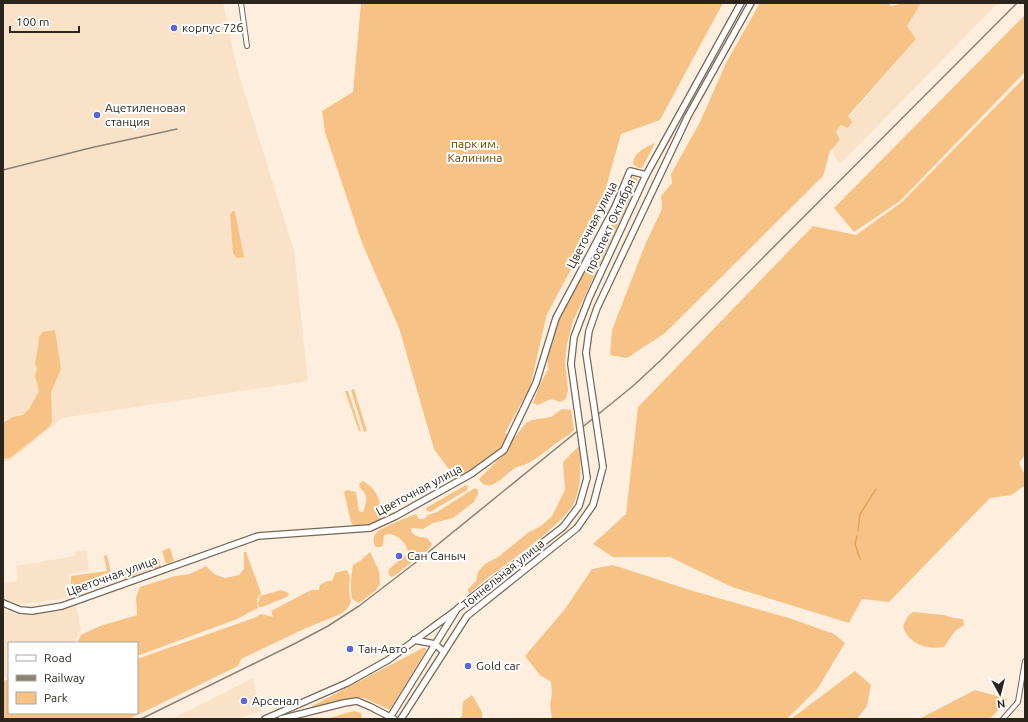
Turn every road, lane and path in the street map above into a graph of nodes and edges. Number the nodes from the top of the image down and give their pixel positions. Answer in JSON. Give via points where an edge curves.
{"nodes":[{"id":1,"x":241,"y":3,"type":"edge"},
{"id":2,"x":741,"y":3,"type":"edge"},
{"id":3,"x":751,"y":3,"type":"edge"},
{"id":4,"x":246,"y":46,"type":"dead end"},
{"id":5,"x":646,"y":175,"type":"junction"},
{"id":6,"x":603,"y":467,"type":"joint"},
{"id":7,"x":587,"y":478,"type":"joint"},
{"id":8,"x":3,"y":603,"type":"edge"},
{"id":9,"x":457,"y":610,"type":"junction"},
{"id":10,"x":414,"y":640,"type":"junction"},
{"id":11,"x":435,"y":644,"type":"junction"},
{"id":12,"x":444,"y":652,"type":"junction"},
{"id":13,"x":1025,"y":661,"type":"edge"},
{"id":14,"x":391,"y":718,"type":"edge"},
{"id":15,"x":264,"y":719,"type":"edge"},
{"id":16,"x":280,"y":719,"type":"edge"},
{"id":17,"x":401,"y":719,"type":"edge"},
{"id":18,"x":1003,"y":719,"type":"edge"}],
"edges":[{"from":1,"to":4,"type":"street"},
{"from":2,"to":5,"type":"main road","name":"проспект Октября"},
{"from":3,"to":6,"type":"main road","name":"проспект Октября","bridge":true,"via":[[688,116],[597,308],[589,331],[586,353]]},
{"from":5,"to":7,"type":"main road","name":"проспект Октября","bridge":true,"via":[[586,304],[574,337],[571,364]]},
{"from":5,"to":8,"type":"main road","name":"Цветочная улица","via":[[630,171],[615,207],[556,318],[536,383],[504,450],[471,474],[370,528],[258,536],[62,606],[32,611],[20,610]]},
{"from":6,"to":12,"type":"main road","name":"Тоннельная улица","via":[[594,505],[577,528],[467,616]]},
{"from":7,"to":9,"type":"main road","name":"Тоннельная улица","via":[[580,506],[563,527]]},
{"from":9,"to":10,"type":"main road"},
{"from":9,"to":11,"type":"main road","name":"Тоннельная улица"},
{"from":10,"to":11,"type":"main road"},
{"from":10,"to":15,"type":"main road","via":[[388,660],[346,683]]},
{"from":11,"to":12,"type":"main road"},
{"from":11,"to":14,"type":"main road","name":"Тоннельная улица"},
{"from":12,"to":17,"type":"main road","name":"Тоннельная улица"},
{"from":13,"to":18,"type":"street","via":[[1018,702]]},
{"from":14,"to":16,"type":"main road","via":[[357,701]]}]}
